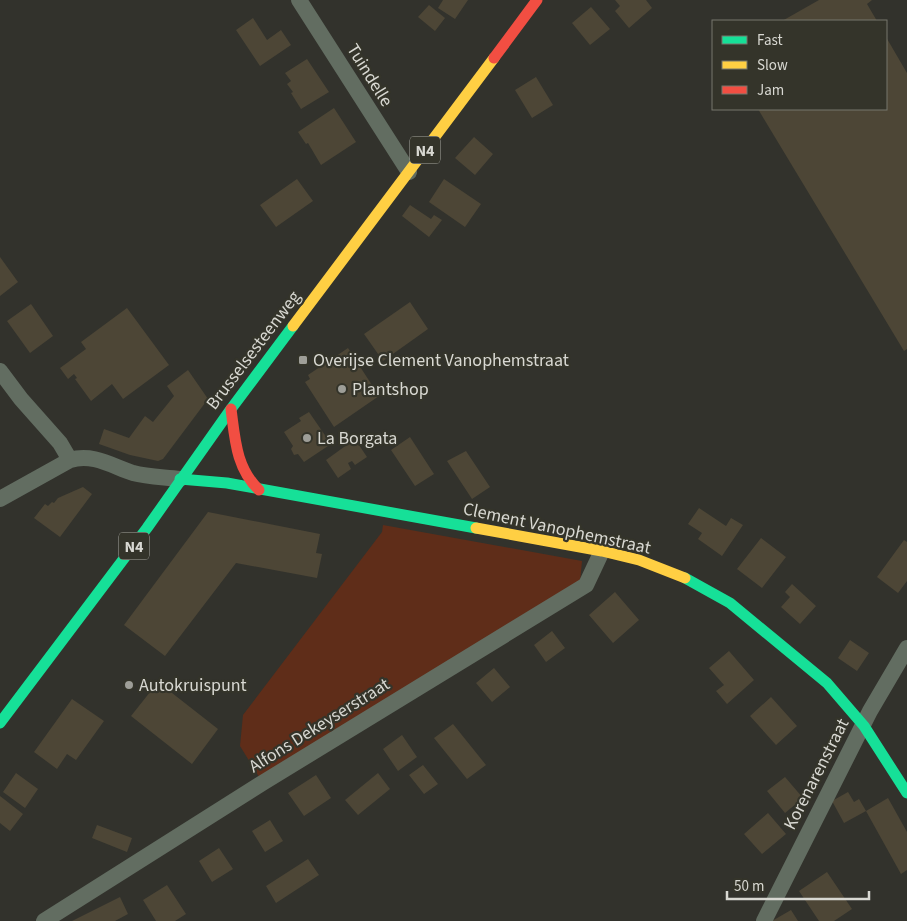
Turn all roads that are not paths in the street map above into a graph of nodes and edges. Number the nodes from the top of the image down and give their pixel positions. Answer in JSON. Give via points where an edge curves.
{"nodes":[{"id":1,"x":299,"y":0,"type":"edge"},
{"id":2,"x":537,"y":0,"type":"edge"},
{"id":3,"x":409,"y":172,"type":"junction"},
{"id":4,"x":0,"y":371,"type":"edge"},
{"id":5,"x":231,"y":409,"type":"junction"},
{"id":6,"x":70,"y":460,"type":"junction"},
{"id":7,"x":180,"y":479,"type":"junction"},
{"id":8,"x":259,"y":490,"type":"junction"},
{"id":9,"x":0,"y":499,"type":"edge"},
{"id":10,"x":602,"y":552,"type":"junction"},
{"id":11,"x":907,"y":648,"type":"edge"},
{"id":12,"x":0,"y":723,"type":"edge"},
{"id":13,"x":864,"y":726,"type":"junction"},
{"id":14,"x":907,"y":793,"type":"edge"},
{"id":15,"x":44,"y":921,"type":"edge"},
{"id":16,"x":764,"y":921,"type":"edge"}],
"edges":[{"from":1,"to":3,"type":"street","name":"Tuindelle"},
{"from":2,"to":3,"type":"street","name":"Brusselsesteenweg","number":"N4"},
{"from":3,"to":5,"type":"street","name":"Brusselsesteenweg","number":"N4"},
{"from":4,"to":6,"type":"street","via":[[60,443]]},
{"from":5,"to":7,"type":"street","name":"Brusselsesteenweg","number":"N4"},
{"from":5,"to":8,"type":"street","via":[[242,465],[247,478]]},
{"from":6,"to":7,"type":"street","via":[[92,458],[135,473]]},
{"from":6,"to":9,"type":"street"},
{"from":7,"to":8,"type":"street","name":"Clement Vanophemstraat","via":[[227,483]]},
{"from":7,"to":12,"type":"street","name":"Brusselsesteenweg","number":"N4","via":[[147,528]]},
{"from":8,"to":10,"type":"street","name":"Clement Vanophemstraat"},
{"from":10,"to":13,"type":"street","name":"Clement Vanophemstraat","via":[[671,571],[730,603],[827,683]]},
{"from":10,"to":15,"type":"street","name":"Alfons Dekeyserstraat","via":[[586,585]]},
{"from":11,"to":13,"type":"street","name":"Korenarenstraat"},
{"from":13,"to":14,"type":"street","name":"Clement Vanophemstraat"},
{"from":13,"to":16,"type":"street","name":"Korenarenstraat"}]}
